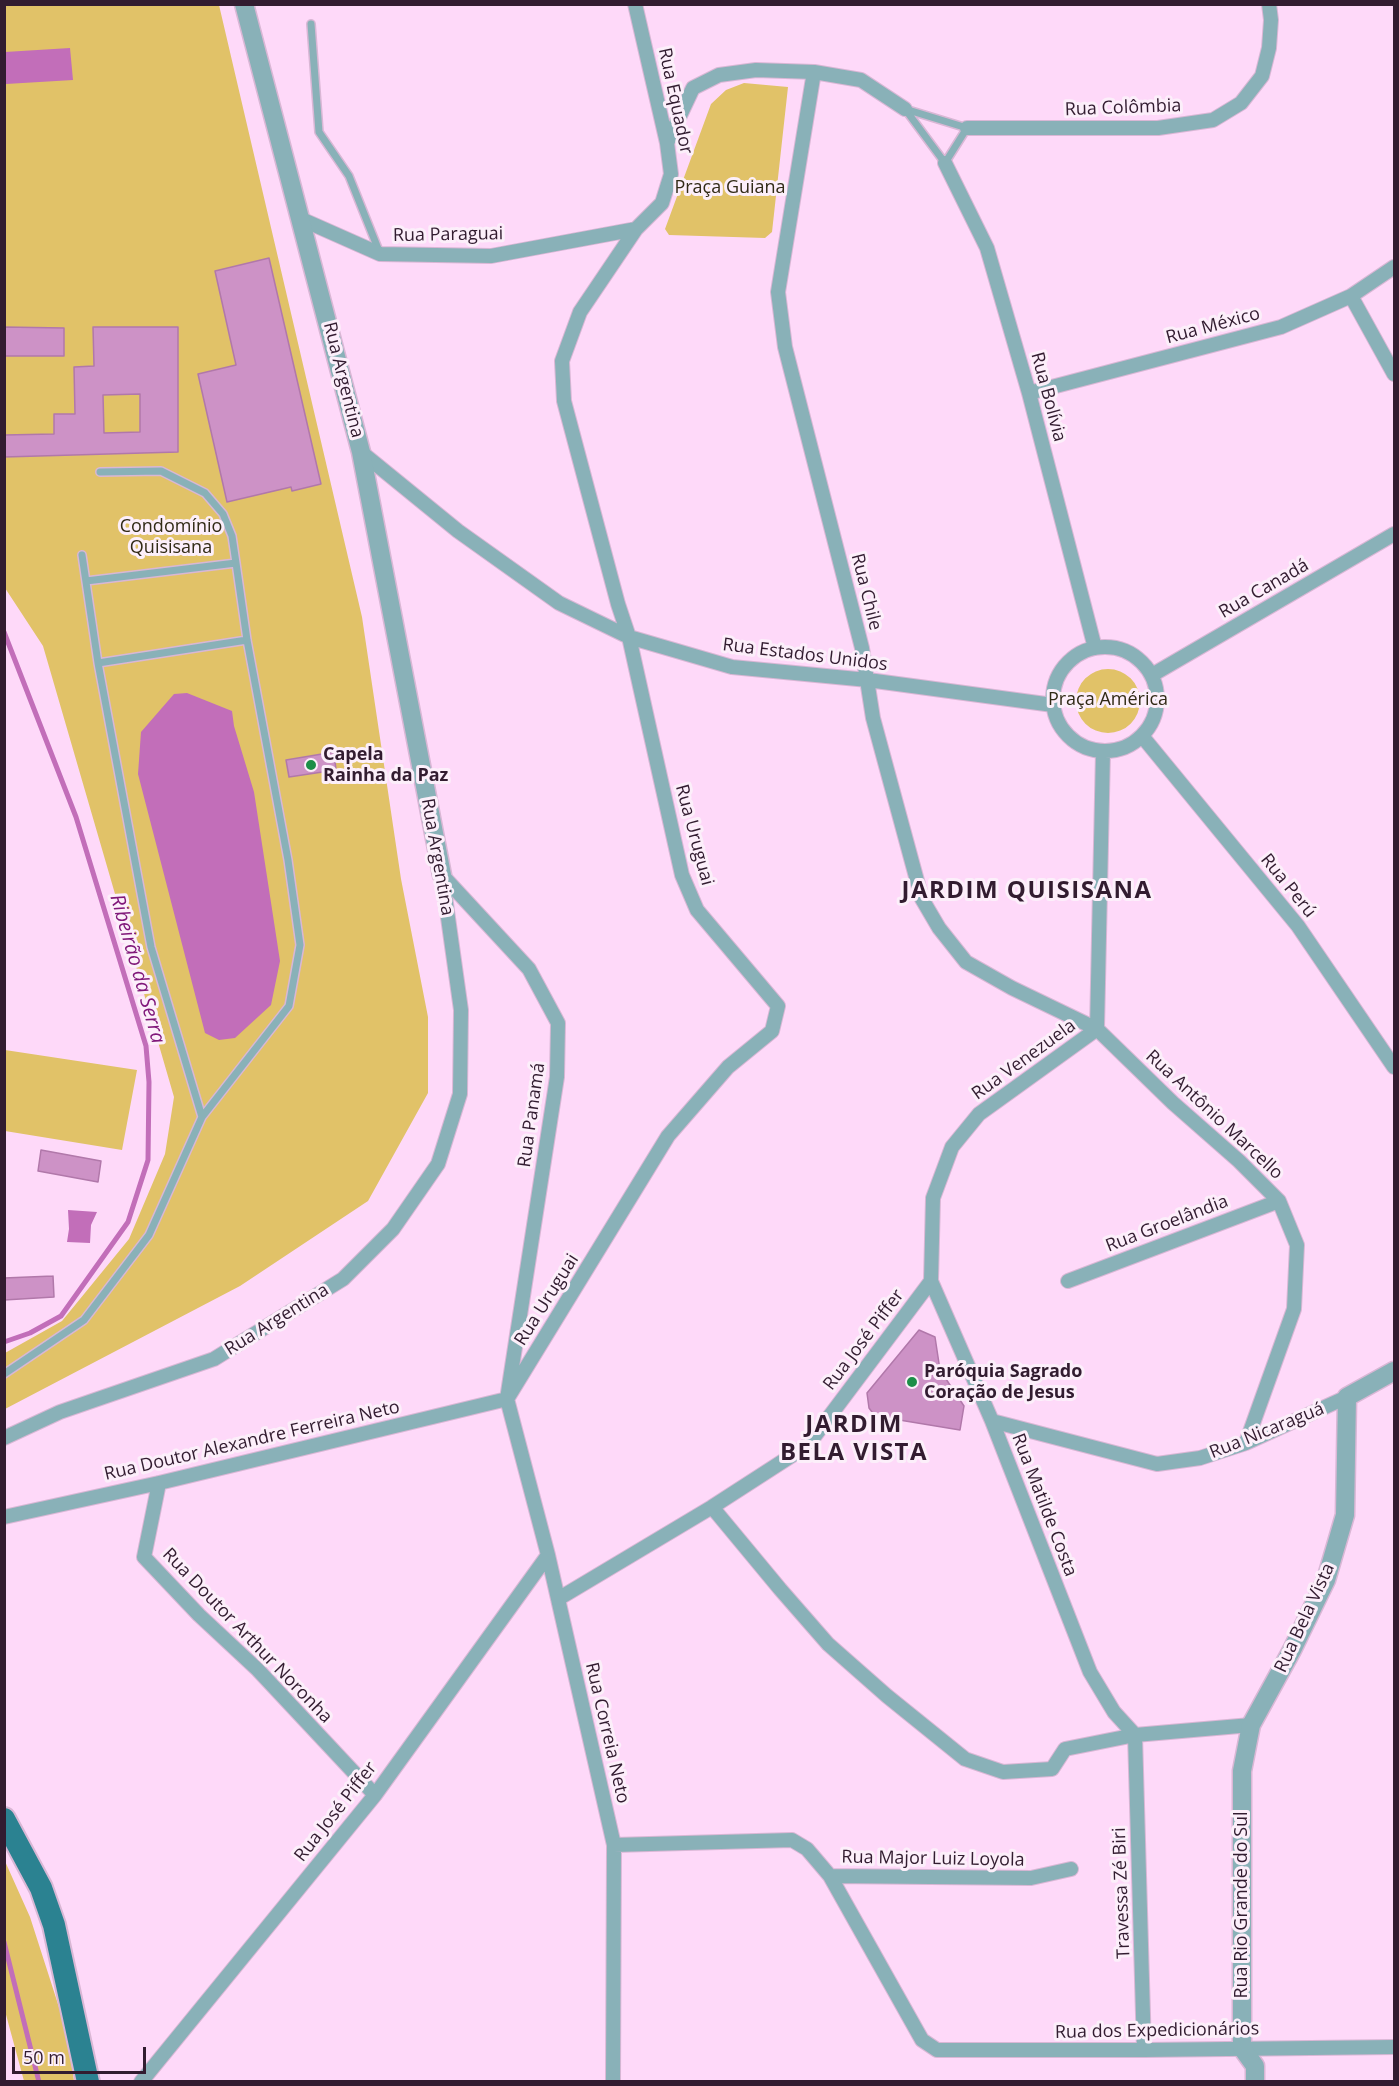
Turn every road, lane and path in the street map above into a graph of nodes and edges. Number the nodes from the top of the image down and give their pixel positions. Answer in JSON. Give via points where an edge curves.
{"nodes":[{"id":1,"x":244,"y":4,"type":"edge"},
{"id":2,"x":635,"y":4,"type":"edge"},
{"id":3,"x":1269,"y":4,"type":"edge"},
{"id":4,"x":311,"y":24,"type":"dead end"},
{"id":5,"x":814,"y":72,"type":"junction"},
{"id":6,"x":905,"y":109,"type":"junction"},
{"id":7,"x":967,"y":129,"type":"junction"},
{"id":8,"x":667,"y":144,"type":"junction"},
{"id":9,"x":945,"y":163,"type":"junction"},
{"id":10,"x":301,"y":219,"type":"junction"},
{"id":11,"x":636,"y":229,"type":"junction"},
{"id":12,"x":380,"y":254,"type":"junction"},
{"id":13,"x":1395,"y":267,"type":"edge"},
{"id":14,"x":1351,"y":296,"type":"junction"},
{"id":15,"x":1395,"y":374,"type":"edge"},
{"id":16,"x":1029,"y":393,"type":"junction"},
{"id":17,"x":361,"y":452,"type":"junction"},
{"id":18,"x":100,"y":472,"type":"dead end"},
{"id":19,"x":1395,"y":534,"type":"edge"},
{"id":20,"x":82,"y":555,"type":"dead end"},
{"id":21,"x":236,"y":563,"type":"junction"},
{"id":22,"x":86,"y":581,"type":"junction"},
{"id":23,"x":629,"y":637,"type":"junction"},
{"id":24,"x":247,"y":640,"type":"junction"},
{"id":25,"x":1095,"y":648,"type":"junction"},
{"id":26,"x":98,"y":663,"type":"junction"},
{"id":27,"x":1152,"y":675,"type":"junction"},
{"id":28,"x":868,"y":680,"type":"junction"},
{"id":29,"x":1053,"y":705,"type":"junction"},
{"id":30,"x":1142,"y":736,"type":"junction"},
{"id":31,"x":1102,"y":751,"type":"junction"},
{"id":32,"x":442,"y":875,"type":"junction"},
{"id":33,"x":1098,"y":1029,"type":"junction"},
{"id":34,"x":1395,"y":1067,"type":"edge"},
{"id":35,"x":202,"y":1117,"type":"junction"},
{"id":36,"x":1279,"y":1201,"type":"junction"},
{"id":37,"x":931,"y":1281,"type":"junction"},
{"id":38,"x":1068,"y":1281,"type":"dead end"},
{"id":39,"x":1395,"y":1371,"type":"edge"},
{"id":40,"x":4,"y":1374,"type":"edge"},
{"id":41,"x":1347,"y":1398,"type":"junction"},
{"id":42,"x":507,"y":1399,"type":"junction"},
{"id":43,"x":992,"y":1422,"type":"junction"},
{"id":44,"x":4,"y":1438,"type":"edge"},
{"id":45,"x":1246,"y":1443,"type":"junction"},
{"id":46,"x":159,"y":1483,"type":"junction"},
{"id":47,"x":712,"y":1507,"type":"junction"},
{"id":48,"x":4,"y":1517,"type":"edge"},
{"id":49,"x":548,"y":1555,"type":"junction"},
{"id":50,"x":558,"y":1599,"type":"junction"},
{"id":51,"x":1251,"y":1725,"type":"junction"},
{"id":52,"x":1135,"y":1735,"type":"junction"},
{"id":53,"x":375,"y":1795,"type":"junction"},
{"id":54,"x":4,"y":1819,"type":"edge"},
{"id":55,"x":614,"y":1845,"type":"junction"},
{"id":56,"x":1071,"y":1869,"type":"dead end"},
{"id":57,"x":830,"y":1876,"type":"junction"},
{"id":58,"x":1395,"y":2047,"type":"edge"},
{"id":59,"x":1242,"y":2048,"type":"junction"},
{"id":60,"x":1144,"y":2050,"type":"junction"},
{"id":61,"x":88,"y":2082,"type":"edge"},
{"id":62,"x":141,"y":2082,"type":"edge"},
{"id":63,"x":613,"y":2082,"type":"edge"},
{"id":64,"x":1255,"y":2082,"type":"edge"}],
"edges":[{"from":1,"to":10,"type":"street","name":"Rua Argentina"},
{"from":2,"to":8,"type":"street","name":"Rua Equador"},
{"from":3,"to":7,"type":"street","name":"Rua Colômbia","via":[[1269,48],[1262,76],[1241,103],[1213,120],[1158,128]]},
{"from":4,"to":12,"type":"lane","via":[[319,132],[349,176]]},
{"from":5,"to":6,"type":"street","via":[[861,80]]},
{"from":5,"to":8,"type":"street","via":[[756,70],[719,75],[693,88]]},
{"from":5,"to":28,"type":"street","name":"Rua Chile","via":[[778,292],[785,347]]},
{"from":6,"to":7,"type":"lane"},
{"from":6,"to":9,"type":"lane"},
{"from":7,"to":9,"type":"lane"},
{"from":8,"to":11,"type":"street","name":"Rua Equador","via":[[671,174],[662,203]]},
{"from":9,"to":16,"type":"street","name":"Rua Bolívia","via":[[987,248]]},
{"from":10,"to":12,"type":"street","name":"Rua Paraguai"},
{"from":10,"to":17,"type":"street","name":"Rua Argentina"},
{"from":11,"to":12,"type":"street","name":"Rua Paraguai","via":[[491,256]]},
{"from":11,"to":23,"type":"street","name":"Rua Uruguai","via":[[580,312],[562,361],[564,400]]},
{"from":13,"to":14,"type":"street","name":"Rua México"},
{"from":14,"to":15,"type":"street"},
{"from":14,"to":16,"type":"street","name":"Rua México","via":[[1281,327]]},
{"from":16,"to":25,"type":"street","name":"Rua Bolívia"},
{"from":17,"to":23,"type":"street","name":"Rua Estados Unidos","via":[[458,531],[559,603]]},
{"from":17,"to":32,"type":"street","name":"Rua Argentina"},
{"from":18,"to":21,"type":"lane","via":[[161,471],[205,493],[223,514],[232,536]]},
{"from":19,"to":27,"type":"street","name":"Rua Canadá"},
{"from":20,"to":22,"type":"lane"},
{"from":21,"to":22,"type":"lane"},
{"from":21,"to":24,"type":"lane"},
{"from":22,"to":26,"type":"lane"},
{"from":23,"to":28,"type":"street","name":"Rua Estados Unidos","via":[[732,667]]},
{"from":23,"to":42,"type":"street","name":"Rua Uruguai","via":[[682,875],[697,910],[778,1006],[772,1030],[728,1067],[668,1136]]},
{"from":24,"to":26,"type":"lane"},
{"from":24,"to":35,"type":"lane","via":[[279,806],[300,945],[289,1006]]},
{"from":25,"to":27,"type":"street","via":[[1112,647],[1128,652]]},
{"from":25,"to":29,"type":"street","via":[[1068,662],[1059,675]]},
{"from":26,"to":35,"type":"lane","via":[[151,947]]},
{"from":27,"to":30,"type":"street","via":[[1157,707]]},
{"from":28,"to":29,"type":"street","name":"Rua Estados Unidos"},
{"from":28,"to":33,"type":"street","name":"Rua Chile","via":[[873,718],[922,899],[939,928],[966,962]]},
{"from":29,"to":31,"type":"street","via":[[1064,732],[1088,749]]},
{"from":30,"to":31,"type":"street","via":[[1131,745]]},
{"from":30,"to":34,"type":"street","name":"Rua Perú","via":[[1298,926]]},
{"from":31,"to":33,"type":"street","name":"Rua Venezuela"},
{"from":32,"to":42,"type":"street","name":"Rua Panamá","via":[[529,969],[558,1023],[557,1077]]},
{"from":32,"to":44,"type":"street","name":"Rua Argentina","via":[[461,1010],[460,1094],[438,1164],[393,1229],[343,1279],[214,1359],[60,1412]]},
{"from":33,"to":36,"type":"street","name":"Rua Antônio Marcello"},
{"from":33,"to":37,"type":"street","name":"Rua Venezuela","via":[[979,1114],[952,1147],[933,1198]]},
{"from":35,"to":40,"type":"lane","via":[[149,1235],[84,1320]]},
{"from":36,"to":38,"type":"street","name":"Rua Groelândia"},
{"from":36,"to":45,"type":"street","name":"Rua Antônio Marcello","via":[[1297,1245],[1294,1309]]},
{"from":37,"to":43,"type":"street","name":"Rua Matilde Costa"},
{"from":37,"to":47,"type":"street","name":"Rua José Piffer","via":[[808,1445]]},
{"from":39,"to":41,"type":"street","name":"Rua Nicaraguá"},
{"from":41,"to":45,"type":"street","name":"Rua Nicaraguá"},
{"from":41,"to":51,"type":"street","name":"Rua Bela Vista","via":[[1345,1515],[1326,1580]]},
{"from":42,"to":46,"type":"street","name":"Rua Doutor Alexandre Ferreira Neto"},
{"from":42,"to":49,"type":"street","name":"Rua Correia Neto"},
{"from":43,"to":45,"type":"street","name":"Rua Nicaraguá","via":[[1157,1464],[1200,1458]]},
{"from":43,"to":52,"type":"street","name":"Rua Matilde Costa","via":[[1090,1672],[1114,1712]]},
{"from":46,"to":48,"type":"street","name":"Rua Doutor Alexandre Ferreira Neto"},
{"from":46,"to":53,"type":"street","name":"Rua Doutor Arthur Noronha","via":[[144,1557],[258,1670]]},
{"from":47,"to":50,"type":"street","name":"Rua José Piffer"},
{"from":47,"to":52,"type":"street","via":[[828,1644],[965,1759],[1003,1772],[1052,1769],[1065,1749]]},
{"from":49,"to":50,"type":"street","name":"Rua Correia Neto"},
{"from":49,"to":53,"type":"street","name":"Rua José Piffer"},
{"from":50,"to":55,"type":"street","name":"Rua Correia Neto"},
{"from":51,"to":52,"type":"street"},
{"from":51,"to":59,"type":"street","name":"Rua Rio Grande do Sul","via":[[1242,1771]]},
{"from":52,"to":60,"type":"street","name":"Travessa Zé Biri"},
{"from":53,"to":62,"type":"street","name":"Rua José Piffer"},
{"from":54,"to":61,"type":"main road","via":[[41,1888],[54,1925]]},
{"from":55,"to":57,"type":"street","via":[[792,1840],[807,1850]]},
{"from":55,"to":63,"type":"street","name":"Rua Correia Neto"},
{"from":56,"to":57,"type":"street","name":"Rua Major Luiz Loyola","via":[[1031,1878]]},
{"from":57,"to":60,"type":"street","name":"Rua dos Expedicionários","via":[[922,2040],[937,2050]]},
{"from":58,"to":59,"type":"street","name":"Rua dos Expedicionários"},
{"from":59,"to":60,"type":"street","name":"Rua dos Expedicionários"},
{"from":59,"to":64,"type":"street","name":"Rua Rio Grande do Sul","via":[[1255,2066]]}]}
